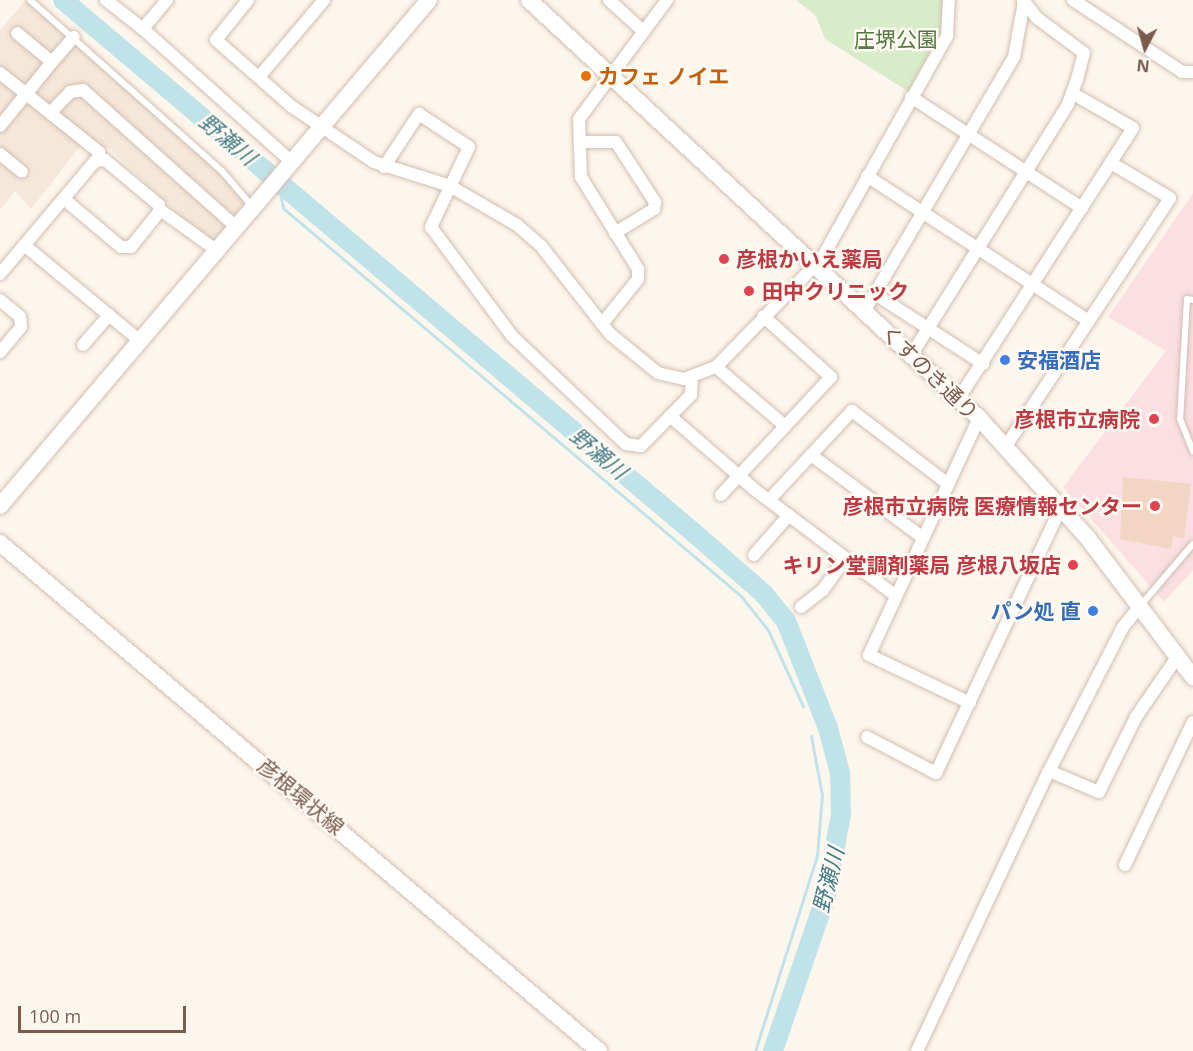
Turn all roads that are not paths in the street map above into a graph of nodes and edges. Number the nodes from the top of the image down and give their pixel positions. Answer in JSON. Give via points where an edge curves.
{"nodes":[{"id":1,"x":30,"y":0,"type":"edge"},
{"id":2,"x":106,"y":0,"type":"edge"},
{"id":3,"x":167,"y":0,"type":"edge"},
{"id":4,"x":248,"y":0,"type":"edge"},
{"id":5,"x":324,"y":0,"type":"edge"},
{"id":6,"x":429,"y":0,"type":"edge"},
{"id":7,"x":529,"y":0,"type":"edge"},
{"id":8,"x":609,"y":0,"type":"edge"},
{"id":9,"x":667,"y":0,"type":"edge"},
{"id":10,"x":949,"y":0,"type":"edge"},
{"id":11,"x":1073,"y":0,"type":"edge"},
{"id":12,"x":1024,"y":1,"type":"edge"},
{"id":13,"x":143,"y":29,"type":"junction"},
{"id":14,"x":17,"y":33,"type":"dead end"},
{"id":15,"x":644,"y":33,"type":"junction"},
{"id":16,"x":74,"y":38,"type":"junction"},
{"id":17,"x":52,"y":62,"type":"junction"},
{"id":18,"x":0,"y":72,"type":"edge"},
{"id":19,"x":1193,"y":72,"type":"edge"},
{"id":20,"x":610,"y":75,"type":"junction"},
{"id":21,"x":259,"y":77,"type":"junction"},
{"id":22,"x":1072,"y":93,"type":"junction"},
{"id":23,"x":26,"y":94,"type":"junction"},
{"id":24,"x":911,"y":97,"type":"junction"},
{"id":25,"x":51,"y":112,"type":"junction"},
{"id":26,"x":0,"y":126,"type":"edge"},
{"id":27,"x":322,"y":128,"type":"junction"},
{"id":28,"x":970,"y":135,"type":"junction"},
{"id":29,"x":580,"y":142,"type":"junction"},
{"id":30,"x":0,"y":154,"type":"edge"},
{"id":31,"x":99,"y":160,"type":"junction"},
{"id":32,"x":1111,"y":163,"type":"junction"},
{"id":33,"x":289,"y":166,"type":"junction"},
{"id":34,"x":384,"y":167,"type":"junction"},
{"id":35,"x":22,"y":172,"type":"dead end"},
{"id":36,"x":1026,"y":172,"type":"junction"},
{"id":37,"x":867,"y":176,"type":"junction"},
{"id":38,"x":450,"y":186,"type":"junction"},
{"id":39,"x":64,"y":199,"type":"junction"},
{"id":40,"x":255,"y":206,"type":"junction"},
{"id":41,"x":1082,"y":208,"type":"junction"},
{"id":42,"x":159,"y":209,"type":"junction"},
{"id":43,"x":925,"y":214,"type":"junction"},
{"id":44,"x":236,"y":226,"type":"junction"},
{"id":45,"x":615,"y":233,"type":"junction"},
{"id":46,"x":24,"y":245,"type":"junction"},
{"id":47,"x":978,"y":249,"type":"junction"},
{"id":48,"x":216,"y":250,"type":"junction"},
{"id":49,"x":813,"y":264,"type":"junction"},
{"id":50,"x":0,"y":274,"type":"edge"},
{"id":51,"x":1034,"y":285,"type":"junction"},
{"id":52,"x":875,"y":294,"type":"junction"},
{"id":53,"x":0,"y":300,"type":"edge"},
{"id":54,"x":1190,"y":300,"type":"edge"},
{"id":55,"x":865,"y":310,"type":"junction"},
{"id":56,"x":109,"y":315,"type":"junction"},
{"id":57,"x":763,"y":316,"type":"junction"},
{"id":58,"x":1089,"y":321,"type":"junction"},
{"id":59,"x":602,"y":324,"type":"junction"},
{"id":60,"x":928,"y":330,"type":"junction"},
{"id":61,"x":1184,"y":334,"type":"junction"},
{"id":62,"x":1193,"y":335,"type":"edge"},
{"id":63,"x":139,"y":340,"type":"junction"},
{"id":64,"x":83,"y":345,"type":"dead end"},
{"id":65,"x":0,"y":352,"type":"edge"},
{"id":66,"x":912,"y":354,"type":"junction"},
{"id":67,"x":983,"y":364,"type":"junction"},
{"id":68,"x":716,"y":367,"type":"junction"},
{"id":69,"x":692,"y":377,"type":"junction"},
{"id":70,"x":959,"y":399,"type":"junction"},
{"id":71,"x":670,"y":416,"type":"junction"},
{"id":72,"x":979,"y":418,"type":"junction"},
{"id":73,"x":785,"y":426,"type":"junction"},
{"id":74,"x":1006,"y":446,"type":"junction"},
{"id":75,"x":1193,"y":451,"type":"edge"},
{"id":76,"x":811,"y":455,"type":"junction"},
{"id":77,"x":739,"y":476,"type":"junction"},
{"id":78,"x":948,"y":484,"type":"junction"},
{"id":79,"x":721,"y":495,"type":"dead end"},
{"id":80,"x":769,"y":500,"type":"junction"},
{"id":81,"x":0,"y":506,"type":"edge"},
{"id":82,"x":1061,"y":507,"type":"junction"},
{"id":83,"x":789,"y":515,"type":"junction"},
{"id":84,"x":923,"y":538,"type":"junction"},
{"id":85,"x":0,"y":543,"type":"edge"},
{"id":86,"x":1193,"y":544,"type":"edge"},
{"id":87,"x":754,"y":555,"type":"dead end"},
{"id":88,"x":845,"y":558,"type":"junction"},
{"id":89,"x":896,"y":596,"type":"junction"},
{"id":90,"x":1140,"y":606,"type":"junction"},
{"id":91,"x":801,"y":607,"type":"dead end"},
{"id":92,"x":1178,"y":656,"type":"junction"},
{"id":93,"x":1193,"y":677,"type":"edge"},
{"id":94,"x":970,"y":703,"type":"junction"},
{"id":95,"x":1193,"y":722,"type":"edge"},
{"id":96,"x":867,"y":737,"type":"dead end"},
{"id":97,"x":1049,"y":771,"type":"junction"},
{"id":98,"x":1125,"y":865,"type":"dead end"},
{"id":99,"x":599,"y":1051,"type":"edge"},
{"id":100,"x":917,"y":1051,"type":"edge"}],
"edges":[{"from":1,"to":16,"type":"lane"},
{"from":2,"to":13,"type":"street"},
{"from":3,"to":13,"type":"street"},
{"from":4,"to":21,"type":"street","via":[[216,40]]},
{"from":5,"to":21,"type":"street"},
{"from":6,"to":27,"type":"street"},
{"from":7,"to":20,"type":"street","name":"くすのき通り"},
{"from":8,"to":15,"type":"street"},
{"from":9,"to":15,"type":"street"},
{"from":10,"to":24,"type":"street","via":[[947,36]]},
{"from":11,"to":19,"type":"street","via":[[1182,72]]},
{"from":12,"to":22,"type":"street","via":[[1084,53]]},
{"from":12,"to":28,"type":"street","via":[[1014,57]]},
{"from":13,"to":33,"type":"street"},
{"from":14,"to":17,"type":"street"},
{"from":15,"to":20,"type":"street"},
{"from":16,"to":17,"type":"street"},
{"from":16,"to":40,"type":"lane","via":[[222,171]]},
{"from":17,"to":23,"type":"street"},
{"from":18,"to":23,"type":"street"},
{"from":20,"to":29,"type":"street","via":[[582,109]]},
{"from":20,"to":49,"type":"street","name":"くすのき通り"},
{"from":21,"to":27,"type":"street"},
{"from":22,"to":32,"type":"street","via":[[1132,128]]},
{"from":22,"to":36,"type":"street"},
{"from":23,"to":25,"type":"street"},
{"from":23,"to":26,"type":"street"},
{"from":24,"to":28,"type":"street"},
{"from":24,"to":37,"type":"street"},
{"from":25,"to":31,"type":"street","via":[[99,152]]},
{"from":25,"to":44,"type":"street","via":[[70,92],[83,90]]},
{"from":27,"to":33,"type":"street"},
{"from":27,"to":34,"type":"street"},
{"from":28,"to":36,"type":"street"},
{"from":28,"to":43,"type":"street"},
{"from":29,"to":45,"type":"street","via":[[581,177]]},
{"from":29,"to":45,"type":"street","via":[[616,142],[655,202],[654,209]]},
{"from":30,"to":35,"type":"street"},
{"from":31,"to":39,"type":"street"},
{"from":31,"to":42,"type":"street"},
{"from":32,"to":41,"type":"street"},
{"from":32,"to":58,"type":"street","via":[[1170,198]]},
{"from":33,"to":40,"type":"street"},
{"from":34,"to":38,"type":"street"},
{"from":34,"to":38,"type":"street","via":[[419,114],[469,147]]},
{"from":36,"to":41,"type":"street"},
{"from":36,"to":47,"type":"street"},
{"from":37,"to":43,"type":"street"},
{"from":37,"to":49,"type":"street"},
{"from":38,"to":59,"type":"street","via":[[517,225],[541,246]]},
{"from":38,"to":71,"type":"street","via":[[431,227],[512,336],[626,444],[641,446]]},
{"from":39,"to":42,"type":"street","via":[[121,247],[131,247]]},
{"from":39,"to":46,"type":"street"},
{"from":40,"to":44,"type":"street"},
{"from":41,"to":51,"type":"street"},
{"from":42,"to":48,"type":"street"},
{"from":43,"to":47,"type":"street"},
{"from":43,"to":52,"type":"street"},
{"from":44,"to":48,"type":"street"},
{"from":45,"to":59,"type":"street","via":[[634,259],[638,279]]},
{"from":46,"to":50,"type":"street"},
{"from":46,"to":56,"type":"street"},
{"from":47,"to":51,"type":"street"},
{"from":47,"to":60,"type":"street"},
{"from":48,"to":63,"type":"street"},
{"from":49,"to":55,"type":"street","name":"くすのき通り"},
{"from":49,"to":57,"type":"street"},
{"from":51,"to":58,"type":"street"},
{"from":51,"to":67,"type":"street"},
{"from":52,"to":55,"type":"street"},
{"from":52,"to":60,"type":"street"},
{"from":53,"to":65,"type":"street","via":[[20,317],[21,327]]},
{"from":54,"to":61,"type":"lane"},
{"from":55,"to":66,"type":"street","name":"くすのき通り"},
{"from":56,"to":63,"type":"street"},
{"from":56,"to":64,"type":"street"},
{"from":57,"to":68,"type":"street"},
{"from":57,"to":73,"type":"street","via":[[831,377]]},
{"from":58,"to":74,"type":"street"},
{"from":59,"to":69,"type":"street","via":[[658,373]]},
{"from":60,"to":66,"type":"street"},
{"from":60,"to":67,"type":"street"},
{"from":61,"to":62,"type":"lane"},
{"from":61,"to":75,"type":"lane","via":[[1180,419]]},
{"from":63,"to":81,"type":"street"},
{"from":66,"to":70,"type":"street","name":"くすのき通り"},
{"from":67,"to":70,"type":"street"},
{"from":68,"to":69,"type":"street"},
{"from":68,"to":73,"type":"street"},
{"from":69,"to":71,"type":"street","via":[[691,394]]},
{"from":70,"to":72,"type":"street","name":"くすのき通り"},
{"from":71,"to":77,"type":"street"},
{"from":72,"to":74,"type":"street","name":"くすのき通り"},
{"from":72,"to":78,"type":"street"},
{"from":73,"to":77,"type":"street"},
{"from":74,"to":82,"type":"street","name":"くすのき通り"},
{"from":76,"to":78,"type":"street","via":[[852,411]]},
{"from":76,"to":80,"type":"street"},
{"from":76,"to":84,"type":"street"},
{"from":77,"to":79,"type":"street"},
{"from":77,"to":80,"type":"street"},
{"from":78,"to":84,"type":"street"},
{"from":80,"to":83,"type":"street"},
{"from":82,"to":90,"type":"street","name":"くすのき通り"},
{"from":82,"to":94,"type":"street"},
{"from":83,"to":87,"type":"street"},
{"from":83,"to":88,"type":"street"},
{"from":84,"to":89,"type":"street"},
{"from":85,"to":99,"type":"street","name":"彦根環状線"},
{"from":86,"to":90,"type":"lane"},
{"from":88,"to":89,"type":"street"},
{"from":88,"to":91,"type":"street","via":[[823,590]]},
{"from":89,"to":94,"type":"street","via":[[869,655]]},
{"from":90,"to":92,"type":"street","name":"くすのき通り"},
{"from":90,"to":97,"type":"street","via":[[1123,627]]},
{"from":92,"to":93,"type":"street","name":"くすのき通り"},
{"from":92,"to":97,"type":"street","via":[[1136,717],[1099,792]]},
{"from":94,"to":96,"type":"street","via":[[936,773]]},
{"from":95,"to":98,"type":"street"},
{"from":97,"to":100,"type":"street"}]}
